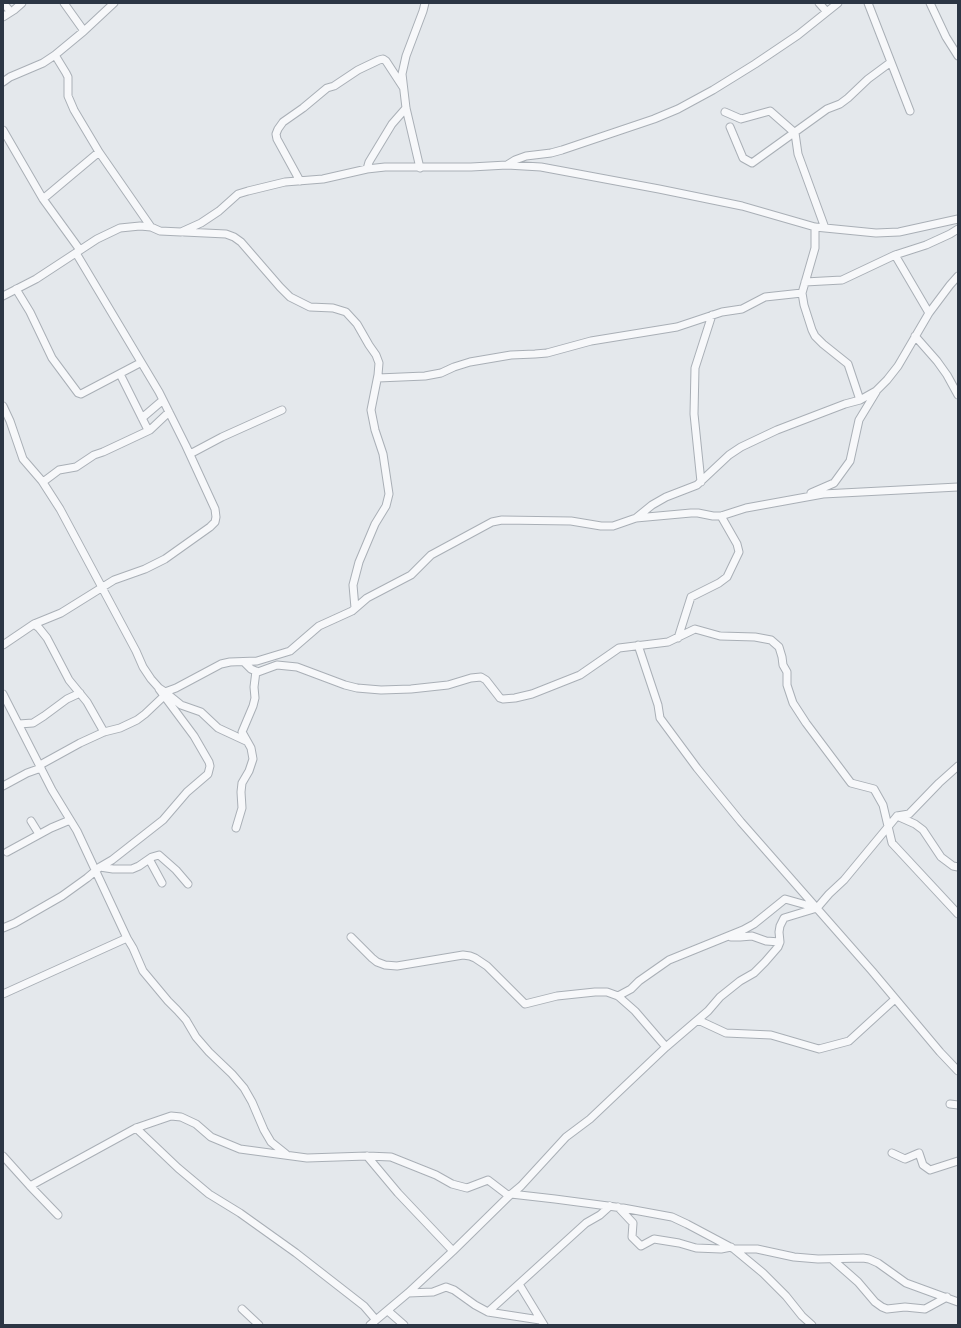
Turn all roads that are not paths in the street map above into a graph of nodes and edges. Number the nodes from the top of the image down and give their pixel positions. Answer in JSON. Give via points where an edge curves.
{"nodes":[{"id":1,"x":3,"y":3,"type":"edge"},
{"id":2,"x":22,"y":3,"type":"edge"},
{"id":3,"x":64,"y":3,"type":"edge"},
{"id":4,"x":114,"y":3,"type":"edge"},
{"id":5,"x":425,"y":3,"type":"edge"},
{"id":6,"x":819,"y":3,"type":"edge"},
{"id":7,"x":838,"y":3,"type":"edge"},
{"id":8,"x":868,"y":3,"type":"edge"},
{"id":9,"x":930,"y":3,"type":"edge"},
{"id":10,"x":11,"y":12,"type":"junction"},
{"id":11,"x":827,"y":12,"type":"junction"},
{"id":12,"x":3,"y":16,"type":"edge"},
{"id":13,"x":84,"y":31,"type":"junction"},
{"id":14,"x":54,"y":55,"type":"junction"},
{"id":15,"x":958,"y":56,"type":"edge"},
{"id":16,"x":891,"y":62,"type":"junction"},
{"id":17,"x":3,"y":82,"type":"edge"},
{"id":18,"x":403,"y":86,"type":"junction"},
{"id":19,"x":406,"y":108,"type":"junction"},
{"id":20,"x":910,"y":111,"type":"dead end"},
{"id":21,"x":725,"y":112,"type":"dead end"},
{"id":22,"x":730,"y":127,"type":"dead end"},
{"id":23,"x":3,"y":130,"type":"edge"},
{"id":24,"x":794,"y":133,"type":"junction"},
{"id":25,"x":99,"y":152,"type":"junction"},
{"id":26,"x":507,"y":164,"type":"junction"},
{"id":27,"x":420,"y":168,"type":"junction"},
{"id":28,"x":367,"y":169,"type":"junction"},
{"id":29,"x":300,"y":181,"type":"junction"},
{"id":30,"x":43,"y":199,"type":"junction"},
{"id":31,"x":958,"y":219,"type":"edge"},
{"id":32,"x":151,"y":227,"type":"junction"},
{"id":33,"x":815,"y":227,"type":"junction"},
{"id":34,"x":825,"y":228,"type":"junction"},
{"id":35,"x":958,"y":229,"type":"edge"},
{"id":36,"x":182,"y":232,"type":"junction"},
{"id":37,"x":78,"y":252,"type":"junction"},
{"id":38,"x":895,"y":255,"type":"junction"},
{"id":39,"x":958,"y":276,"type":"edge"},
{"id":40,"x":805,"y":282,"type":"junction"},
{"id":41,"x":16,"y":289,"type":"junction"},
{"id":42,"x":802,"y":293,"type":"junction"},
{"id":43,"x":3,"y":296,"type":"edge"},
{"id":44,"x":929,"y":313,"type":"junction"},
{"id":45,"x":712,"y":315,"type":"junction"},
{"id":46,"x":915,"y":336,"type":"junction"},
{"id":47,"x":140,"y":363,"type":"junction"},
{"id":48,"x":120,"y":374,"type":"junction"},
{"id":49,"x":378,"y":378,"type":"junction"},
{"id":50,"x":876,"y":391,"type":"junction"},
{"id":51,"x":958,"y":395,"type":"edge"},
{"id":52,"x":163,"y":400,"type":"junction"},
{"id":53,"x":860,"y":400,"type":"junction"},
{"id":54,"x":3,"y":406,"type":"edge"},
{"id":55,"x":282,"y":410,"type":"dead end"},
{"id":56,"x":169,"y":412,"type":"junction"},
{"id":57,"x":142,"y":418,"type":"junction"},
{"id":58,"x":148,"y":430,"type":"junction"},
{"id":59,"x":190,"y":454,"type":"junction"},
{"id":60,"x":43,"y":482,"type":"junction"},
{"id":61,"x":701,"y":482,"type":"junction"},
{"id":62,"x":958,"y":487,"type":"edge"},
{"id":63,"x":803,"y":497,"type":"junction"},
{"id":64,"x":720,"y":516,"type":"junction"},
{"id":65,"x":636,"y":518,"type":"junction"},
{"id":66,"x":102,"y":588,"type":"junction"},
{"id":67,"x":355,"y":608,"type":"junction"},
{"id":68,"x":34,"y":624,"type":"junction"},
{"id":69,"x":678,"y":638,"type":"junction"},
{"id":70,"x":3,"y":645,"type":"edge"},
{"id":71,"x":638,"y":646,"type":"junction"},
{"id":72,"x":244,"y":662,"type":"junction"},
{"id":73,"x":256,"y":671,"type":"junction"},
{"id":74,"x":163,"y":692,"type":"junction"},
{"id":75,"x":80,"y":693,"type":"junction"},
{"id":76,"x":3,"y":694,"type":"edge"},
{"id":77,"x":18,"y":724,"type":"junction"},
{"id":78,"x":104,"y":732,"type":"junction"},
{"id":79,"x":246,"y":741,"type":"junction"},
{"id":80,"x":958,"y":766,"type":"edge"},
{"id":81,"x":41,"y":767,"type":"junction"},
{"id":82,"x":3,"y":786,"type":"edge"},
{"id":83,"x":897,"y":816,"type":"junction"},
{"id":84,"x":70,"y":820,"type":"junction"},
{"id":85,"x":32,"y":821,"type":"dead end"},
{"id":86,"x":889,"y":827,"type":"junction"},
{"id":87,"x":236,"y":828,"type":"dead end"},
{"id":88,"x":39,"y":834,"type":"junction"},
{"id":89,"x":7,"y":852,"type":"dead end"},
{"id":90,"x":149,"y":859,"type":"junction"},
{"id":91,"x":958,"y":867,"type":"edge"},
{"id":92,"x":98,"y":869,"type":"junction"},
{"id":93,"x":162,"y":883,"type":"dead end"},
{"id":94,"x":188,"y":884,"type":"dead end"},
{"id":95,"x":817,"y":908,"type":"junction"},
{"id":96,"x":958,"y":914,"type":"edge"},
{"id":97,"x":3,"y":928,"type":"edge"},
{"id":98,"x":728,"y":936,"type":"junction"},
{"id":99,"x":351,"y":937,"type":"dead end"},
{"id":100,"x":127,"y":938,"type":"junction"},
{"id":101,"x":780,"y":942,"type":"junction"},
{"id":102,"x":3,"y":994,"type":"edge"},
{"id":103,"x":618,"y":996,"type":"junction"},
{"id":104,"x":895,"y":999,"type":"junction"},
{"id":105,"x":698,"y":1020,"type":"junction"},
{"id":106,"x":666,"y":1046,"type":"junction"},
{"id":107,"x":958,"y":1070,"type":"edge"},
{"id":108,"x":950,"y":1104,"type":"dead end"},
{"id":109,"x":958,"y":1106,"type":"edge"},
{"id":110,"x":136,"y":1128,"type":"junction"},
{"id":111,"x":892,"y":1153,"type":"dead end"},
{"id":112,"x":286,"y":1154,"type":"junction"},
{"id":113,"x":3,"y":1156,"type":"edge"},
{"id":114,"x":367,"y":1156,"type":"junction"},
{"id":115,"x":958,"y":1161,"type":"edge"},
{"id":116,"x":30,"y":1186,"type":"junction"},
{"id":117,"x":510,"y":1195,"type":"junction"},
{"id":118,"x":610,"y":1206,"type":"junction"},
{"id":119,"x":618,"y":1207,"type":"junction"},
{"id":120,"x":58,"y":1215,"type":"dead end"},
{"id":121,"x":732,"y":1248,"type":"junction"},
{"id":122,"x":453,"y":1252,"type":"junction"},
{"id":123,"x":833,"y":1260,"type":"junction"},
{"id":124,"x":519,"y":1284,"type":"junction"},
{"id":125,"x":408,"y":1293,"type":"junction"},
{"id":126,"x":947,"y":1297,"type":"junction"},
{"id":127,"x":958,"y":1302,"type":"edge"},
{"id":128,"x":242,"y":1308,"type":"dead end"},
{"id":129,"x":388,"y":1311,"type":"junction"},
{"id":130,"x":488,"y":1312,"type":"junction"},
{"id":131,"x":542,"y":1322,"type":"edge"},
{"id":132,"x":373,"y":1323,"type":"edge"},
{"id":133,"x":259,"y":1325,"type":"edge"},
{"id":134,"x":404,"y":1325,"type":"edge"},
{"id":135,"x":812,"y":1325,"type":"edge"}],
"edges":[{"from":1,"to":10,"type":"street"},
{"from":2,"to":10,"type":"street"},
{"from":3,"to":13,"type":"street"},
{"from":4,"to":13,"type":"street"},
{"from":5,"to":18,"type":"street","via":[[403,67]]},
{"from":6,"to":11,"type":"street"},
{"from":7,"to":11,"type":"street"},
{"from":8,"to":16,"type":"street"},
{"from":9,"to":15,"type":"street"},
{"from":10,"to":12,"type":"street"},
{"from":11,"to":26,"type":"street","via":[[755,64],[678,109],[562,150],[526,156]]},
{"from":13,"to":14,"type":"street"},
{"from":14,"to":17,"type":"street"},
{"from":14,"to":25,"type":"street","via":[[68,78],[68,96],[71,103]]},
{"from":16,"to":20,"type":"street"},
{"from":16,"to":24,"type":"street","via":[[840,104],[827,109]]},
{"from":18,"to":19,"type":"street"},
{"from":18,"to":29,"type":"street","via":[[386,61],[379,60],[327,88],[283,122],[276,139]]},
{"from":19,"to":27,"type":"street"},
{"from":19,"to":28,"type":"street","via":[[392,124]]},
{"from":21,"to":24,"type":"street","via":[[741,119],[770,111]]},
{"from":22,"to":24,"type":"street","via":[[743,158],[752,163]]},
{"from":23,"to":30,"type":"street"},
{"from":24,"to":34,"type":"street","via":[[798,154]]},
{"from":25,"to":30,"type":"street"},
{"from":25,"to":32,"type":"street"},
{"from":26,"to":27,"type":"street"},
{"from":26,"to":33,"type":"street","via":[[541,167],[659,189],[742,206]]},
{"from":27,"to":28,"type":"street"},
{"from":28,"to":29,"type":"street","via":[[323,179]]},
{"from":29,"to":36,"type":"street","via":[[285,182],[238,194],[201,224]]},
{"from":30,"to":37,"type":"street"},
{"from":31,"to":34,"type":"street","via":[[900,232],[876,233]]},
{"from":32,"to":36,"type":"street","via":[[160,231]]},
{"from":32,"to":37,"type":"street","via":[[120,228]]},
{"from":33,"to":34,"type":"street"},
{"from":33,"to":40,"type":"street","via":[[815,248]]},
{"from":35,"to":38,"type":"street"},
{"from":36,"to":49,"type":"street","via":[[226,234],[234,237],[290,296],[310,307],[333,308],[346,312],[357,324],[376,355],[379,363]]},
{"from":37,"to":41,"type":"street"},
{"from":37,"to":47,"type":"street"},
{"from":38,"to":40,"type":"street","via":[[842,280]]},
{"from":38,"to":44,"type":"street"},
{"from":39,"to":44,"type":"street"},
{"from":40,"to":42,"type":"street"},
{"from":41,"to":43,"type":"street"},
{"from":41,"to":48,"type":"street","via":[[52,358],[78,394]]},
{"from":42,"to":45,"type":"street","via":[[765,297],[742,309]]},
{"from":42,"to":53,"type":"street","via":[[812,330],[823,344],[848,364]]},
{"from":44,"to":46,"type":"street"},
{"from":45,"to":49,"type":"street","via":[[677,327],[591,341],[546,353],[511,355],[470,362],[441,373]]},
{"from":45,"to":61,"type":"street","via":[[695,368],[694,414]]},
{"from":46,"to":50,"type":"street","via":[[898,366]]},
{"from":46,"to":51,"type":"street","via":[[937,361]]},
{"from":47,"to":48,"type":"street"},
{"from":47,"to":52,"type":"street"},
{"from":48,"to":57,"type":"street"},
{"from":49,"to":67,"type":"street","via":[[371,410],[383,454],[389,494],[386,506],[375,524],[359,562],[353,585]]},
{"from":50,"to":53,"type":"street"},
{"from":50,"to":63,"type":"street","via":[[858,420],[850,461],[834,483]]},
{"from":52,"to":56,"type":"street"},
{"from":52,"to":57,"type":"street"},
{"from":53,"to":61,"type":"street","via":[[777,430],[741,447]]},
{"from":54,"to":60,"type":"street","via":[[23,460]]},
{"from":55,"to":59,"type":"street"},
{"from":56,"to":58,"type":"street"},
{"from":56,"to":59,"type":"street"},
{"from":57,"to":58,"type":"street"},
{"from":58,"to":60,"type":"street","via":[[94,455],[76,467],[59,470]]},
{"from":59,"to":66,"type":"street","via":[[215,509],[215,522],[165,559],[114,580]]},
{"from":60,"to":66,"type":"street","via":[[60,508]]},
{"from":61,"to":65,"type":"street","via":[[661,500]]},
{"from":62,"to":63,"type":"street"},
{"from":63,"to":64,"type":"street"},
{"from":64,"to":65,"type":"street","via":[[691,513]]},
{"from":64,"to":69,"type":"street","via":[[739,552],[727,577],[692,597]]},
{"from":65,"to":67,"type":"street","via":[[613,526],[571,521],[492,522],[431,554],[411,575],[367,598]]},
{"from":66,"to":68,"type":"street"},
{"from":66,"to":74,"type":"street","via":[[143,667]]},
{"from":67,"to":72,"type":"street","via":[[319,626],[290,651],[257,661]]},
{"from":68,"to":70,"type":"street"},
{"from":68,"to":75,"type":"street","via":[[47,638],[69,680]]},
{"from":69,"to":71,"type":"street"},
{"from":69,"to":86,"type":"street","via":[[699,629],[720,636],[771,640],[776,644],[781,651],[794,703],[816,738],[851,783],[874,789],[883,805]]},
{"from":71,"to":73,"type":"street","via":[[618,648],[580,675],[550,688],[504,699],[500,698],[481,677],[448,685],[381,690],[345,685],[284,665]]},
{"from":71,"to":95,"type":"street","via":[[660,718],[741,822]]},
{"from":72,"to":73,"type":"street"},
{"from":72,"to":74,"type":"street","via":[[221,664],[176,688]]},
{"from":73,"to":79,"type":"street","via":[[255,698],[242,732]]},
{"from":74,"to":78,"type":"street","via":[[137,720]]},
{"from":74,"to":79,"type":"street","via":[[181,705],[205,714],[218,728]]},
{"from":74,"to":92,"type":"street","via":[[194,736],[209,762],[210,770],[163,820]]},
{"from":75,"to":77,"type":"street","via":[[33,723]]},
{"from":75,"to":78,"type":"street"},
{"from":76,"to":77,"type":"street"},
{"from":77,"to":81,"type":"street"},
{"from":78,"to":81,"type":"street","via":[[80,743]]},
{"from":79,"to":87,"type":"street","via":[[253,759],[242,783],[242,808]]},
{"from":80,"to":83,"type":"street","via":[[909,814]]},
{"from":81,"to":82,"type":"street"},
{"from":81,"to":84,"type":"street"},
{"from":83,"to":86,"type":"street"},
{"from":83,"to":91,"type":"street","via":[[923,830],[941,858]]},
{"from":84,"to":88,"type":"street"},
{"from":84,"to":92,"type":"street"},
{"from":85,"to":88,"type":"street"},
{"from":86,"to":95,"type":"street"},
{"from":86,"to":96,"type":"street","via":[[892,843]]},
{"from":88,"to":89,"type":"street"},
{"from":90,"to":92,"type":"street","via":[[132,869]]},
{"from":90,"to":93,"type":"street"},
{"from":90,"to":94,"type":"street","via":[[157,854],[161,856]]},
{"from":92,"to":97,"type":"street","via":[[62,896]]},
{"from":92,"to":100,"type":"street"},
{"from":95,"to":98,"type":"street","via":[[784,899],[754,924]]},
{"from":95,"to":101,"type":"street","via":[[784,918],[780,926]]},
{"from":95,"to":104,"type":"street"},
{"from":98,"to":101,"type":"street","via":[[752,936]]},
{"from":98,"to":103,"type":"street","via":[[669,960]]},
{"from":99,"to":103,"type":"street","via":[[372,958],[384,965],[397,966],[463,955],[476,958],[525,1004],[580,993],[607,992]]},
{"from":100,"to":102,"type":"street"},
{"from":100,"to":112,"type":"street","via":[[143,971],[186,1020],[200,1042],[244,1088],[271,1142]]},
{"from":101,"to":105,"type":"street","via":[[754,973],[729,989]]},
{"from":103,"to":106,"type":"street"},
{"from":104,"to":105,"type":"street","via":[[849,1041],[819,1049],[771,1035],[726,1033]]},
{"from":104,"to":107,"type":"street"},
{"from":105,"to":106,"type":"street"},
{"from":106,"to":117,"type":"street","via":[[590,1119],[566,1137]]},
{"from":108,"to":109,"type":"street"},
{"from":110,"to":112,"type":"street","via":[[171,1116],[181,1117],[196,1124],[211,1137],[240,1149]]},
{"from":110,"to":116,"type":"street"},
{"from":110,"to":132,"type":"street","via":[[209,1194],[296,1253],[364,1306]]},
{"from":111,"to":115,"type":"street","via":[[905,1159],[919,1153],[923,1165],[930,1170]]},
{"from":112,"to":114,"type":"street","via":[[307,1158]]},
{"from":113,"to":116,"type":"street"},
{"from":114,"to":117,"type":"street","via":[[391,1157],[467,1188],[488,1180]]},
{"from":114,"to":122,"type":"street"},
{"from":116,"to":120,"type":"street"},
{"from":117,"to":118,"type":"street"},
{"from":117,"to":122,"type":"street"},
{"from":118,"to":119,"type":"street"},
{"from":118,"to":124,"type":"street","via":[[588,1221]]},
{"from":119,"to":121,"type":"street","via":[[672,1217]]},
{"from":119,"to":121,"type":"street","via":[[633,1223],[632,1236],[641,1246],[654,1239],[696,1248]]},
{"from":121,"to":123,"type":"street"},
{"from":121,"to":135,"type":"street","via":[[763,1273]]},
{"from":122,"to":125,"type":"street"},
{"from":123,"to":126,"type":"street","via":[[869,1259],[906,1284]]},
{"from":123,"to":126,"type":"street","via":[[858,1282],[875,1302],[888,1309],[925,1309]]},
{"from":124,"to":130,"type":"street"},
{"from":124,"to":131,"type":"street"},
{"from":125,"to":129,"type":"street"},
{"from":125,"to":130,"type":"street","via":[[433,1292],[446,1287],[454,1290],[474,1306]]},
{"from":126,"to":127,"type":"street"},
{"from":128,"to":133,"type":"street"},
{"from":129,"to":132,"type":"street"},
{"from":129,"to":134,"type":"street"},
{"from":130,"to":131,"type":"street"}]}
